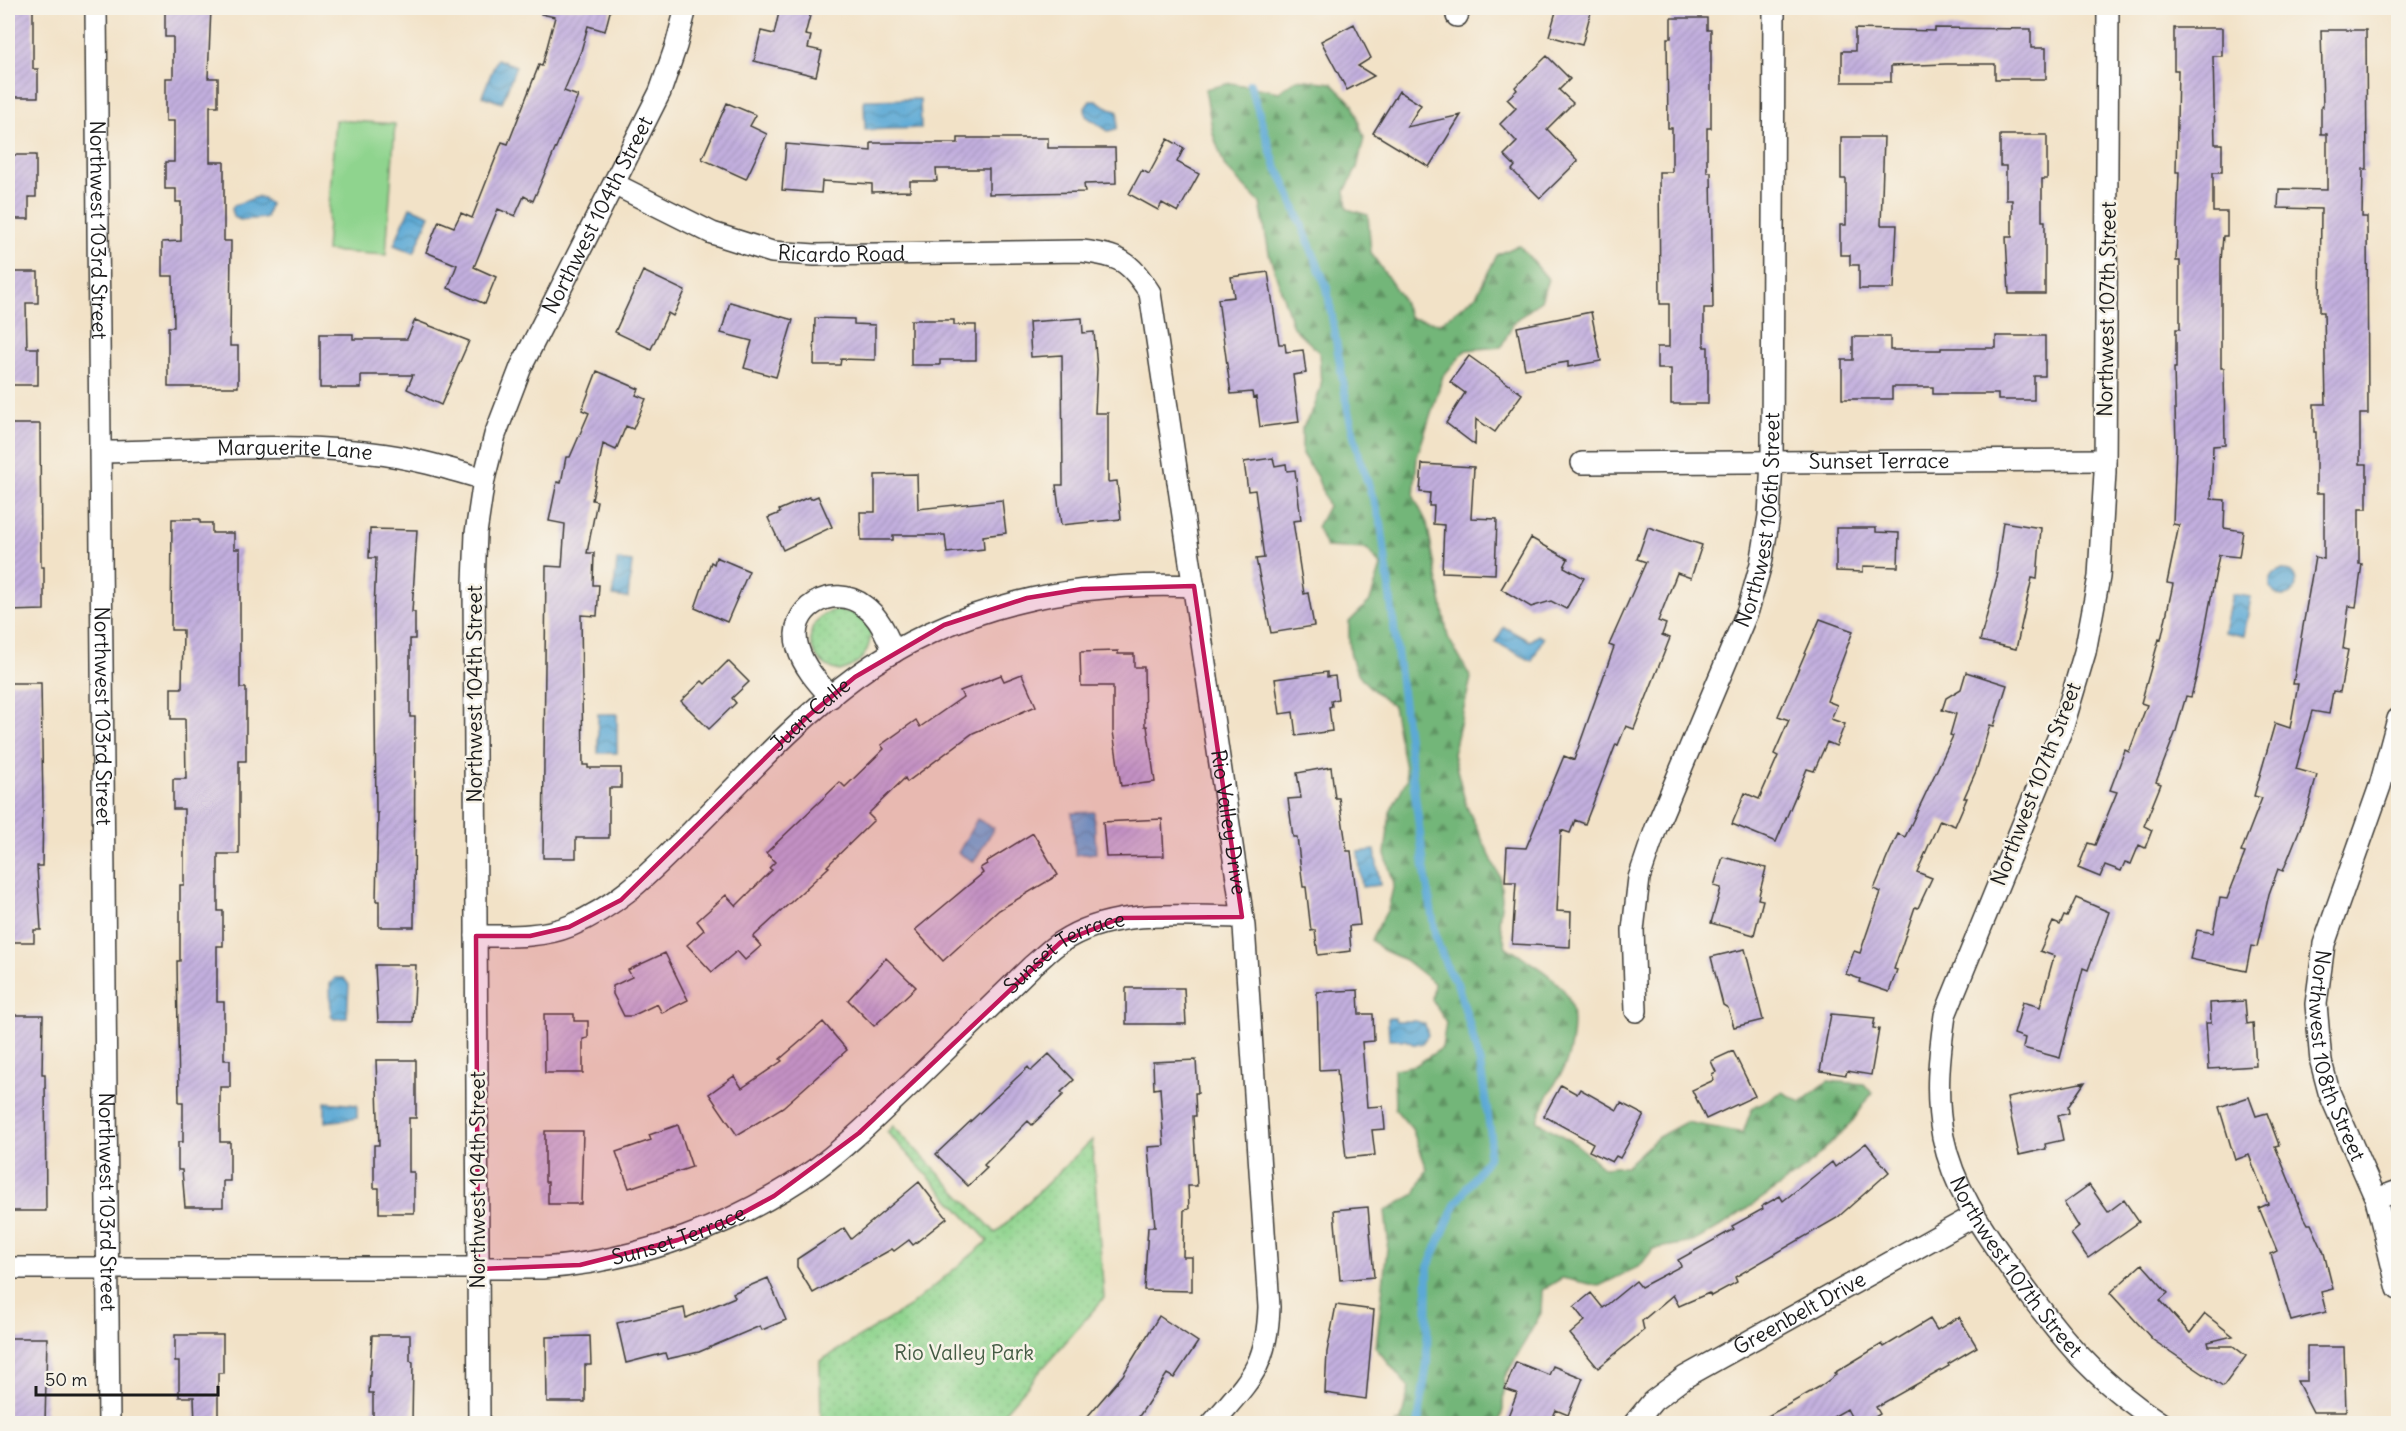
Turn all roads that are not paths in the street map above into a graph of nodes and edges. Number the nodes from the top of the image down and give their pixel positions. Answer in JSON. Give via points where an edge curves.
{"nodes":[{"id":1,"x":96,"y":8,"type":"edge"},
{"id":2,"x":686,"y":8,"type":"edge"},
{"id":3,"x":1774,"y":8,"type":"edge"},
{"id":4,"x":2108,"y":8,"type":"edge"},
{"id":5,"x":614,"y":184,"type":"junction"},
{"id":6,"x":1082,"y":251,"type":"joint"},
{"id":7,"x":101,"y":452,"type":"junction"},
{"id":8,"x":2105,"y":460,"type":"junction"},
{"id":9,"x":1772,"y":461,"type":"junction"},
{"id":10,"x":1582,"y":463,"type":"dead end"},
{"id":11,"x":484,"y":479,"type":"junction"},
{"id":12,"x":1194,"y":586,"type":"junction"},
{"id":13,"x":894,"y":652,"type":"junction"},
{"id":14,"x":831,"y":697,"type":"junction"},
{"id":15,"x":2398,"y":719,"type":"edge"},
{"id":16,"x":2393,"y":761,"type":"edge"},
{"id":17,"x":1242,"y":917,"type":"junction"},
{"id":18,"x":476,"y":936,"type":"junction"},
{"id":19,"x":1636,"y":1011,"type":"dead end"},
{"id":20,"x":2398,"y":1191,"type":"edge"},
{"id":21,"x":2376,"y":1199,"type":"junction"},
{"id":22,"x":1974,"y":1216,"type":"junction"},
{"id":23,"x":8,"y":1268,"type":"edge"},
{"id":24,"x":108,"y":1268,"type":"junction"},
{"id":25,"x":478,"y":1269,"type":"junction"},
{"id":26,"x":2398,"y":1289,"type":"edge"},
{"id":27,"x":109,"y":1424,"type":"edge"},
{"id":28,"x":479,"y":1424,"type":"edge"},
{"id":29,"x":1212,"y":1424,"type":"edge"},
{"id":30,"x":1634,"y":1424,"type":"edge"},
{"id":31,"x":2162,"y":1424,"type":"edge"}],
"edges":[{"from":1,"to":7,"type":"street","name":"Northwest 103rd Street"},
{"from":2,"to":5,"type":"street","name":"Northwest 104th Street","via":[[660,92]]},
{"from":3,"to":9,"type":"street","name":"Northwest 106th Street"},
{"from":4,"to":8,"type":"street","name":"Northwest 107th Street"},
{"from":5,"to":6,"type":"street","name":"Ricardo Road","via":[[712,233],[772,252],[815,255]]},
{"from":5,"to":11,"type":"street","name":"Northwest 104th Street","via":[[521,367],[495,435]]},
{"from":6,"to":12,"type":"street","name":"Rio Valley Drive","via":[[1112,255],[1135,270],[1150,292]]},
{"from":7,"to":11,"type":"street","name":"Marguerite Lane","via":[[327,449],[428,462]]},
{"from":7,"to":24,"type":"street","name":"Northwest 103rd Street"},
{"from":8,"to":9,"type":"street","name":"Sunset Terrace"},
{"from":8,"to":22,"type":"street","name":"Northwest 107th Street","via":[[2099,577],[2085,652],[2063,726],[1945,1015],[1938,1060],[1939,1113],[1944,1140]]},
{"from":9,"to":10,"type":"street","name":"Sunset Terrace"},
{"from":9,"to":19,"type":"street","name":"Northwest 106th Street","via":[[1769,516],[1748,610],[1656,828],[1639,878],[1633,930]]},
{"from":11,"to":18,"type":"street","name":"Northwest 104th Street","via":[[474,583]]},
{"from":12,"to":13,"type":"street","name":"Juan Calle","via":[[1138,584],[1027,598],[944,625]]},
{"from":12,"to":17,"type":"street","name":"Rio Valley Drive"},
{"from":13,"to":14,"type":"street","name":"Juan Calle"},
{"from":13,"to":14,"type":"street","via":[[884,630],[865,606],[850,598],[833,596],[817,600],[802,613],[796,628],[798,648],[813,677]]},
{"from":14,"to":18,"type":"street","name":"Juan Calle","via":[[621,900],[569,927],[530,936]]},
{"from":15,"to":16,"type":"street","name":"Northwest 108th Street"},
{"from":16,"to":21,"type":"street","name":"Northwest 108th Street","via":[[2324,945],[2316,1004],[2321,1062],[2329,1092]]},
{"from":17,"to":25,"type":"street","name":"Sunset Terrace","via":[[1121,918],[1090,927],[1061,942],[859,1133],[818,1167],[728,1221],[678,1240],[580,1265]]},
{"from":17,"to":29,"type":"street","name":"Rio Valley Drive","via":[[1268,1338],[1261,1361],[1243,1390]]},
{"from":18,"to":25,"type":"street","name":"Northwest 104th Street"},
{"from":20,"to":21,"type":"street"},
{"from":21,"to":26,"type":"street","name":"Northwest 108th Street"},
{"from":22,"to":30,"type":"street","name":"Greenbelt Drive","via":[[1685,1377],[1653,1401]]},
{"from":22,"to":31,"type":"street","name":"Northwest 107th Street","via":[[2072,1351],[2132,1405]]},
{"from":23,"to":24,"type":"street","name":"Sunset Terrace"},
{"from":24,"to":25,"type":"street","name":"Sunset Terrace"},
{"from":24,"to":27,"type":"street","name":"Northwest 103rd Street"},
{"from":25,"to":28,"type":"street","name":"Northwest 104th Street"}]}
